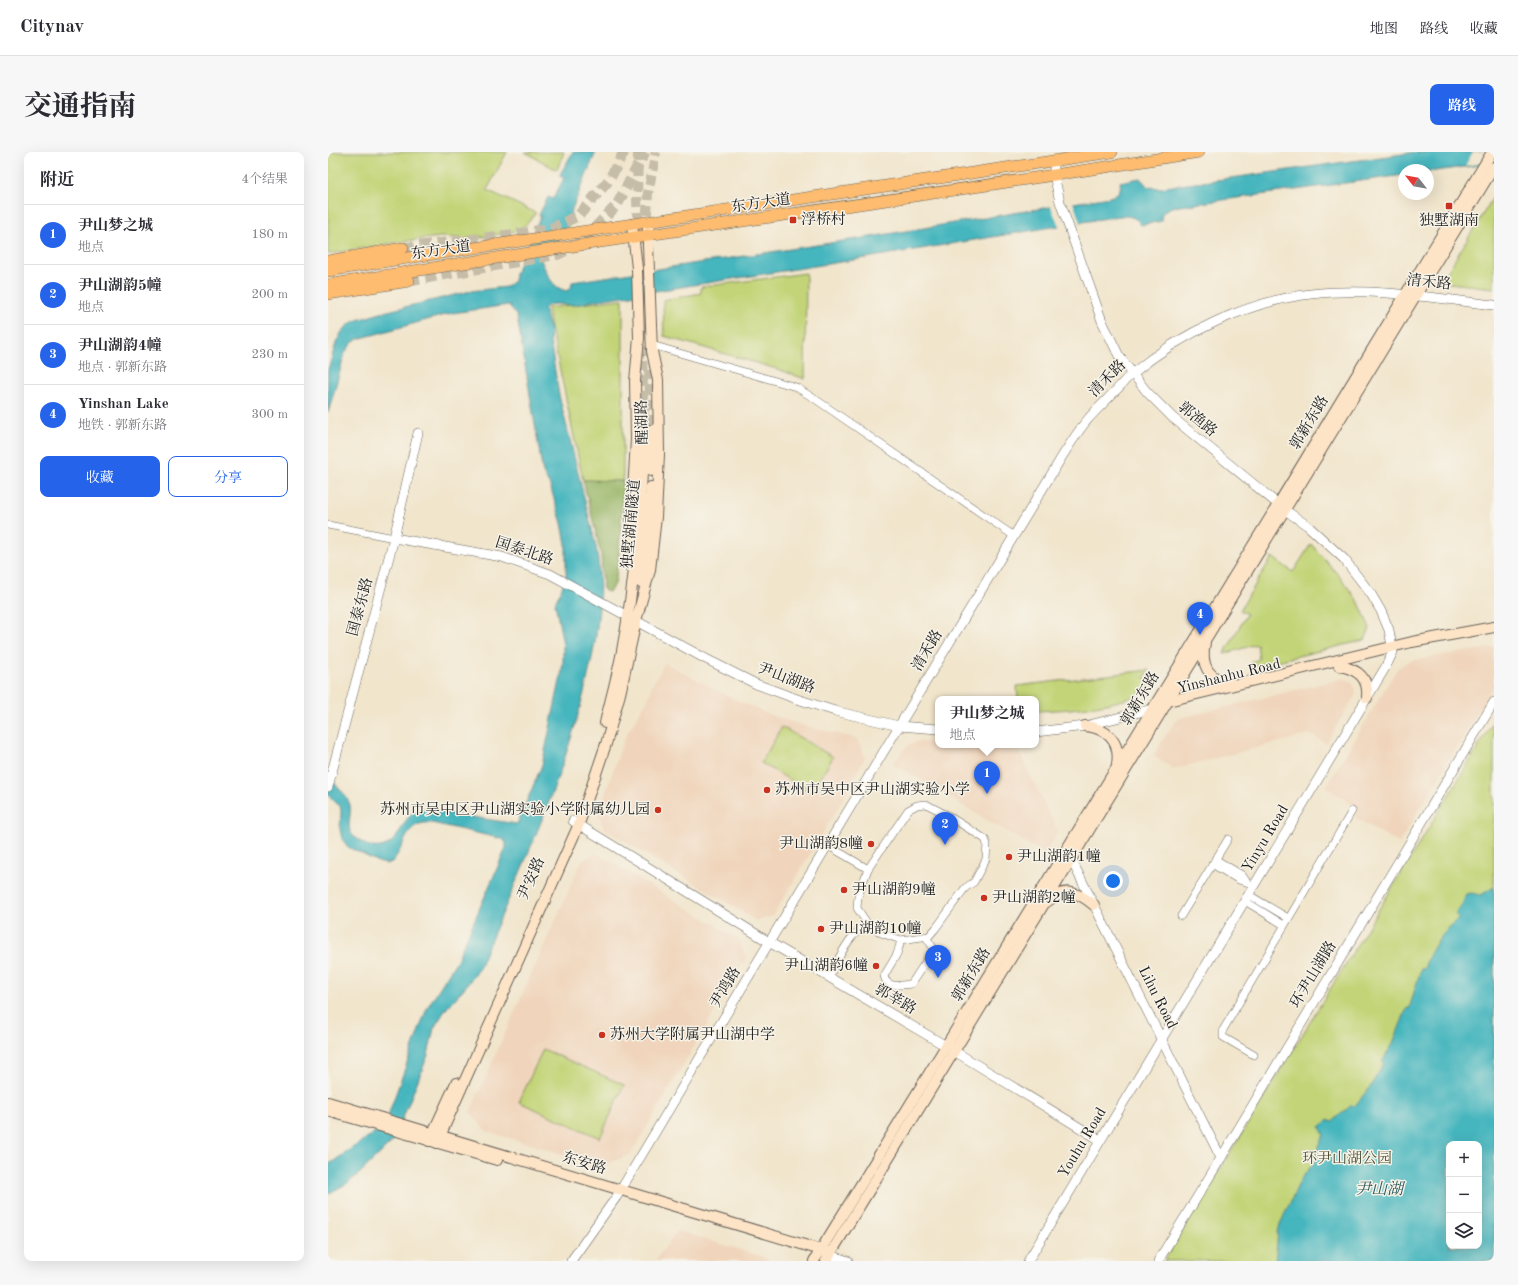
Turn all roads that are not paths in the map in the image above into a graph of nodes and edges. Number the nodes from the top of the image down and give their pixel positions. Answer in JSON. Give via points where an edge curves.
{"nodes":[{"id":1,"x":1112,"y":152,"type":"edge"},
{"id":2,"x":1199,"y":152,"type":"edge"},
{"id":3,"x":1492,"y":152,"type":"edge"},
{"id":4,"x":1054,"y":161,"type":"junction"},
{"id":5,"x":1489,"y":166,"type":"edge"},
{"id":6,"x":1054,"y":175,"type":"junction"},
{"id":7,"x":648,"y":222,"type":"junction"},
{"id":8,"x":632,"y":224,"type":"junction"},
{"id":9,"x":648,"y":235,"type":"junction"},
{"id":10,"x":634,"y":237,"type":"junction"},
{"id":11,"x":404,"y":248,"type":"tunnel mouth"},
{"id":12,"x":333,"y":260,"type":"edge"},
{"id":13,"x":328,"y":271,"type":"edge"},
{"id":14,"x":406,"y":277,"type":"junction"},
{"id":15,"x":328,"y":285,"type":"edge"},
{"id":16,"x":328,"y":294,"type":"edge"},
{"id":17,"x":1411,"y":295,"type":"junction"},
{"id":18,"x":1494,"y":305,"type":"edge"},
{"id":19,"x":652,"y":345,"type":"junction"},
{"id":20,"x":1132,"y":374,"type":"junction"},
{"id":21,"x":648,"y":431,"type":"tunnel mouth"},
{"id":22,"x":418,"y":433,"type":"dead end"},
{"id":23,"x":1282,"y":507,"type":"junction"},
{"id":24,"x":328,"y":525,"type":"edge"},
{"id":25,"x":1014,"y":536,"type":"junction"},
{"id":26,"x":394,"y":538,"type":"junction"},
{"id":27,"x":632,"y":619,"type":"junction"},
{"id":28,"x":1494,"y":627,"type":"edge"},
{"id":29,"x":1494,"y":632,"type":"edge"},
{"id":30,"x":1206,"y":638,"type":"junction"},
{"id":31,"x":1393,"y":650,"type":"junction"},
{"id":32,"x":1339,"y":666,"type":"junction"},
{"id":33,"x":1236,"y":685,"type":"junction"},
{"id":34,"x":1367,"y":698,"type":"junction"},
{"id":35,"x":1494,"y":702,"type":"edge"},
{"id":36,"x":1160,"y":707,"type":"junction"},
{"id":37,"x":899,"y":726,"type":"junction"},
{"id":38,"x":1085,"y":726,"type":"junction"},
{"id":39,"x":935,"y":729,"type":"edge"},
{"id":40,"x":1039,"y":732,"type":"edge"},
{"id":41,"x":1116,"y":768,"type":"junction"},
{"id":42,"x":328,"y":787,"type":"edge"},
{"id":43,"x":1352,"y":811,"type":"dead end"},
{"id":44,"x":576,"y":823,"type":"junction"},
{"id":45,"x":1228,"y":839,"type":"dead end"},
{"id":46,"x":827,"y":845,"type":"junction"},
{"id":47,"x":1067,"y":857,"type":"junction"},
{"id":48,"x":1213,"y":862,"type":"junction"},
{"id":49,"x":868,"y":869,"type":"junction"},
{"id":50,"x":1251,"y":884,"type":"junction"},
{"id":51,"x":1247,"y":898,"type":"junction"},
{"id":52,"x":1094,"y":905,"type":"junction"},
{"id":53,"x":1041,"y":908,"type":"junction"},
{"id":54,"x":1181,"y":916,"type":"dead end"},
{"id":55,"x":1288,"y":918,"type":"junction"},
{"id":56,"x":867,"y":923,"type":"junction"},
{"id":57,"x":1284,"y":925,"type":"junction"},
{"id":58,"x":926,"y":937,"type":"junction"},
{"id":59,"x":901,"y":940,"type":"junction"},
{"id":60,"x":769,"y":942,"type":"junction"},
{"id":61,"x":829,"y":977,"type":"junction"},
{"id":62,"x":1162,"y":1040,"type":"junction"},
{"id":63,"x":950,"y":1048,"type":"junction"},
{"id":64,"x":1254,"y":1055,"type":"dead end"},
{"id":65,"x":328,"y":1102,"type":"edge"},
{"id":66,"x":328,"y":1111,"type":"edge"},
{"id":67,"x":365,"y":1118,"type":"junction"},
{"id":68,"x":434,"y":1138,"type":"junction"},
{"id":69,"x":1100,"y":1140,"type":"junction"},
{"id":70,"x":1221,"y":1158,"type":"junction"},
{"id":71,"x":619,"y":1193,"type":"junction"},
{"id":72,"x":822,"y":1257,"type":"edge"},
{"id":73,"x":571,"y":1261,"type":"edge"},
{"id":74,"x":848,"y":1261,"type":"edge"},
{"id":75,"x":1028,"y":1261,"type":"edge"},
{"id":76,"x":1158,"y":1261,"type":"edge"}],
"edges":[{"from":1,"to":4,"type":"main road","name":"东方大道"},
{"from":2,"to":6,"type":"main road","name":"东方大道"},
{"from":3,"to":5,"type":"main road","name":"郭新东路"},
{"from":4,"to":6,"type":"street","name":"郭渔路"},
{"from":4,"to":7,"type":"main road","name":"东方大道"},
{"from":5,"to":17,"type":"main road","name":"郭新东路"},
{"from":6,"to":9,"type":"main road","name":"东方大道"},
{"from":6,"to":20,"type":"street","name":"郭渔路","via":[[1060,202],[1102,321],[1119,356]]},
{"from":7,"to":8,"type":"main road","name":"东方大道"},
{"from":7,"to":9,"type":"main road","name":"醒湖路"},
{"from":8,"to":10,"type":"main road","name":"醒湖路"},
{"from":8,"to":13,"type":"main road","name":"东方大道"},
{"from":9,"to":10,"type":"main road","name":"东方大道"},
{"from":9,"to":19,"type":"main road","name":"醒湖路"},
{"from":10,"to":14,"type":"main road","name":"东方大道","via":[[511,256]]},
{"from":10,"to":27,"type":"main road","name":"醒湖路","via":[[639,338],[629,544]]},
{"from":11,"to":12,"type":"main road"},
{"from":14,"to":15,"type":"main road","name":"东方大道"},
{"from":14,"to":16,"type":"main road"},
{"from":17,"to":18,"type":"street","name":"清禾路"},
{"from":17,"to":20,"type":"street","name":"清禾路","via":[[1339,292],[1283,298],[1235,313],[1198,330]]},
{"from":17,"to":23,"type":"main road","name":"郭新东路"},
{"from":19,"to":25,"type":"street","via":[[796,387]]},
{"from":19,"to":27,"type":"main road","name":"醒湖路","via":[[658,380],[657,501],[650,570]]},
{"from":20,"to":23,"type":"street","name":"郭渔路","via":[[1172,417]]},
{"from":20,"to":25,"type":"street","name":"清禾路","via":[[1088,419]]},
{"from":21,"to":27,"type":"main road","name":"独墅湖南隧道","via":[[652,458],[650,503],[644,562]]},
{"from":22,"to":26,"type":"street","name":"国泰东路"},
{"from":23,"to":30,"type":"main road","name":"郭新东路"},
{"from":23,"to":31,"type":"street","name":"郭渔路","via":[[1324,539],[1360,578],[1381,611],[1389,630]]},
{"from":23,"to":36,"type":"main road","name":"郭新东路"},
{"from":24,"to":26,"type":"street"},
{"from":25,"to":37,"type":"street","name":"清禾路"},
{"from":26,"to":27,"type":"street","name":"国泰北路","via":[[502,557],[550,574]]},
{"from":26,"to":42,"type":"street","name":"国泰东路"},
{"from":27,"to":37,"type":"street","name":"尹山湖路","via":[[756,684],[827,708]]},
{"from":27,"to":44,"type":"main road","name":"尹安路","via":[[616,708]]},
{"from":28,"to":31,"type":"main road","name":"Yinshanhu Road","via":[[1465,631]]},
{"from":29,"to":31,"type":"main road","name":"Yinshanhu Road"},
{"from":30,"to":33,"type":"main road","via":[[1203,656],[1207,670],[1218,680]]},
{"from":30,"to":36,"type":"main road","name":"郭新东路"},
{"from":31,"to":32,"type":"main road","name":"Yinshanhu Road"},
{"from":31,"to":33,"type":"main road","name":"Yinshanhu Road"},
{"from":31,"to":34,"type":"street","name":"Yinyu Road"},
{"from":32,"to":34,"type":"main road","via":[[1350,668],[1361,676],[1367,688]]},
{"from":32,"to":36,"type":"main road","name":"Yinshanhu Road"},
{"from":33,"to":36,"type":"main road","name":"Yinshanhu Road"},
{"from":34,"to":50,"type":"street","name":"Yinyu Road"},
{"from":35,"to":70,"type":"street","name":"环尹山湖路"},
{"from":36,"to":38,"type":"street"},
{"from":36,"to":41,"type":"main road","name":"郭新东路"},
{"from":36,"to":47,"type":"main road","name":"郭新东路"},
{"from":37,"to":39,"type":"street","name":"尹山湖路"},
{"from":37,"to":46,"type":"street","name":"尹鸿路"},
{"from":38,"to":40,"type":"street"},
{"from":38,"to":41,"type":"main road","via":[[1102,730],[1112,740],[1118,752]]},
{"from":41,"to":47,"type":"main road","name":"郭新东路"},
{"from":43,"to":55,"type":"street"},
{"from":44,"to":60,"type":"street","name":"郭莘路"},
{"from":44,"to":68,"type":"main road","name":"尹安路"},
{"from":45,"to":48,"type":"street"},
{"from":46,"to":49,"type":"street"},
{"from":46,"to":60,"type":"street","name":"尹鸿路"},
{"from":47,"to":52,"type":"street","name":"Lihu Road"},
{"from":47,"to":53,"type":"main road","name":"郭新东路"},
{"from":47,"to":63,"type":"main road","name":"郭新东路"},
{"from":48,"to":50,"type":"street","via":[[1242,876]]},
{"from":48,"to":54,"type":"street"},
{"from":49,"to":56,"type":"street","via":[[858,896],[857,908]]},
{"from":49,"to":58,"type":"street","via":[[908,810],[917,806],[926,804],[985,840],[986,859],[974,882],[965,888],[936,928]]},
{"from":50,"to":51,"type":"street","name":"Yinyu Road"},
{"from":51,"to":55,"type":"street"},
{"from":51,"to":57,"type":"street"},
{"from":51,"to":62,"type":"street","name":"Yinyu Road"},
{"from":52,"to":53,"type":"main road","via":[[1083,896],[1068,892],[1056,895]]},
{"from":52,"to":62,"type":"street","name":"Lihu Road"},
{"from":53,"to":63,"type":"main road","name":"郭新东路"},
{"from":55,"to":57,"type":"street"},
{"from":56,"to":59,"type":"street","via":[[881,933]]},
{"from":56,"to":61,"type":"street","via":[[853,936]]},
{"from":57,"to":64,"type":"street","via":[[1222,1034]]},
{"from":58,"to":59,"type":"street"},
{"from":58,"to":59,"type":"street","via":[[934,949],[911,984],[890,985],[884,976],[897,954]]},
{"from":60,"to":61,"type":"street","name":"郭莘路"},
{"from":60,"to":71,"type":"street","name":"尹鸿路"},
{"from":61,"to":63,"type":"street","name":"郭莘路"},
{"from":62,"to":69,"type":"street","name":"Youhu Road"},
{"from":62,"to":70,"type":"street","name":"Lihu Road"},
{"from":63,"to":69,"type":"street","name":"郭莘路"},
{"from":63,"to":72,"type":"main road","name":"郭新东路"},
{"from":65,"to":67,"type":"main road","name":"东安路"},
{"from":66,"to":67,"type":"main road","name":"东安路"},
{"from":67,"to":68,"type":"main road","name":"东安路"},
{"from":68,"to":71,"type":"main road","name":"东安路"},
{"from":69,"to":75,"type":"street","name":"Youhu Road"},
{"from":70,"to":76,"type":"street","name":"环尹山湖路"},
{"from":71,"to":72,"type":"main road","name":"东安路"},
{"from":71,"to":73,"type":"street","name":"尹鸿路"},
{"from":72,"to":74,"type":"street","name":"东安路"}]}
